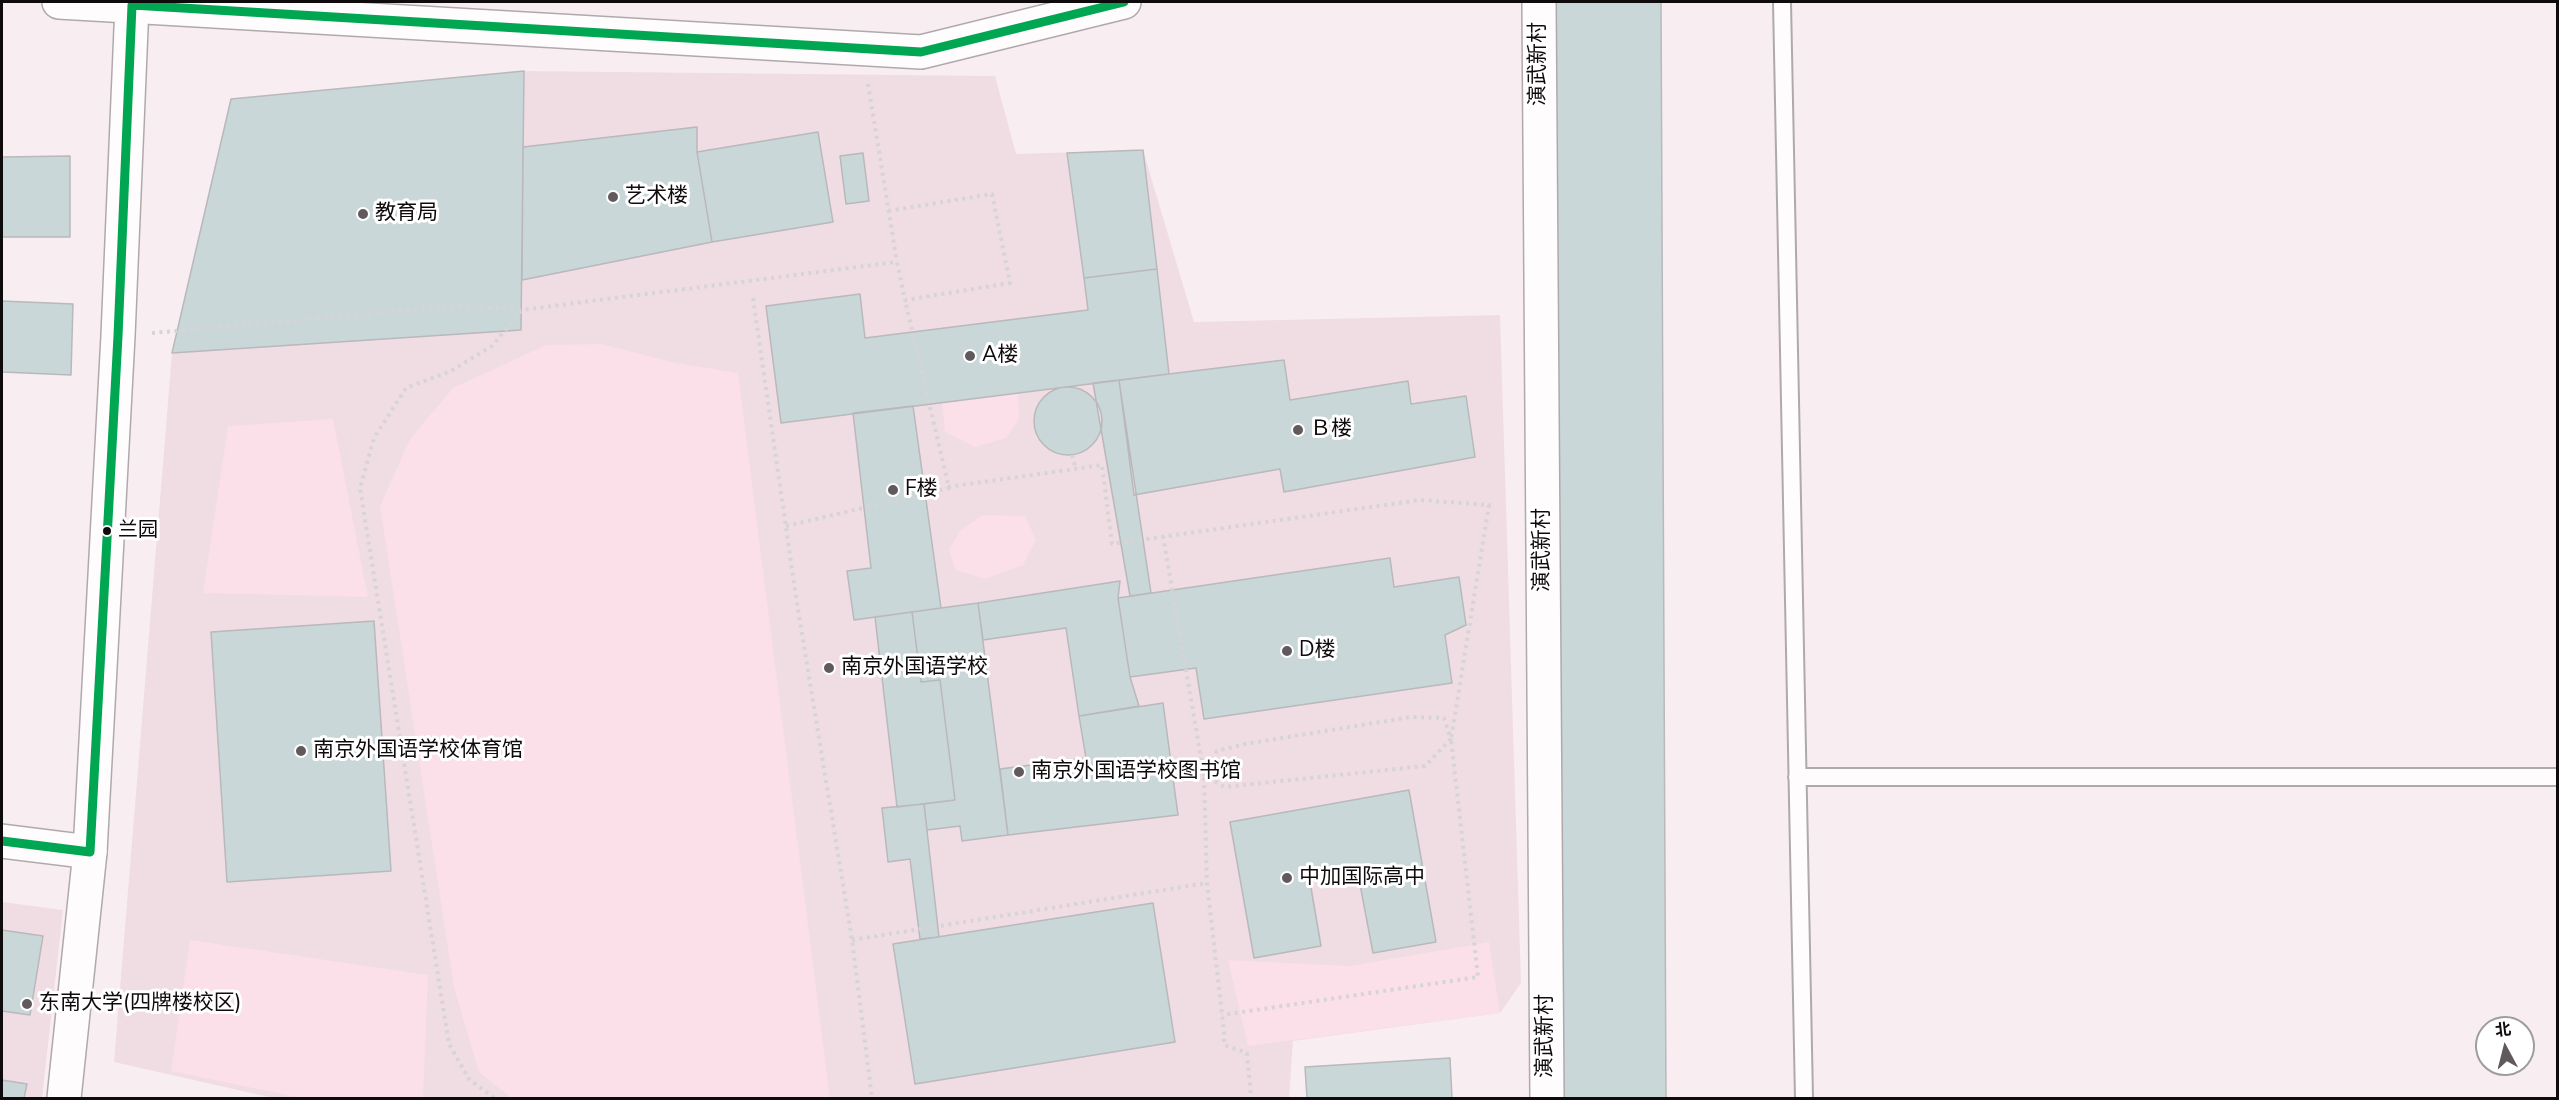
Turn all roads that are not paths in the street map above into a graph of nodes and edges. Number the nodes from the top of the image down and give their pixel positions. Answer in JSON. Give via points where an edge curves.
{"nodes":[{"id":1,"x":59,"y":2,"type":"edge"},
{"id":2,"x":1125,"y":2,"type":"edge"},
{"id":3,"x":1539,"y":2,"type":"edge"},
{"id":4,"x":1782,"y":2,"type":"edge"},
{"id":5,"x":132,"y":5,"type":"junction"},
{"id":6,"x":1797,"y":777,"type":"junction"},
{"id":7,"x":2558,"y":777,"type":"edge"},
{"id":8,"x":2,"y":842,"type":"edge"},
{"id":9,"x":90,"y":852,"type":"junction"},
{"id":10,"x":64,"y":1098,"type":"edge"},
{"id":11,"x":1547,"y":1098,"type":"edge"},
{"id":12,"x":1804,"y":1098,"type":"edge"}],
"edges":[{"from":1,"to":5,"type":"main road"},
{"from":2,"to":5,"type":"main road","via":[[921,52]]},
{"from":3,"to":11,"type":"main road","name":"演武新村"},
{"from":4,"to":6,"type":"lane"},
{"from":5,"to":9,"type":"main road"},
{"from":6,"to":7,"type":"lane"},
{"from":6,"to":12,"type":"lane"},
{"from":8,"to":9,"type":"main road"},
{"from":9,"to":10,"type":"main road"}]}
